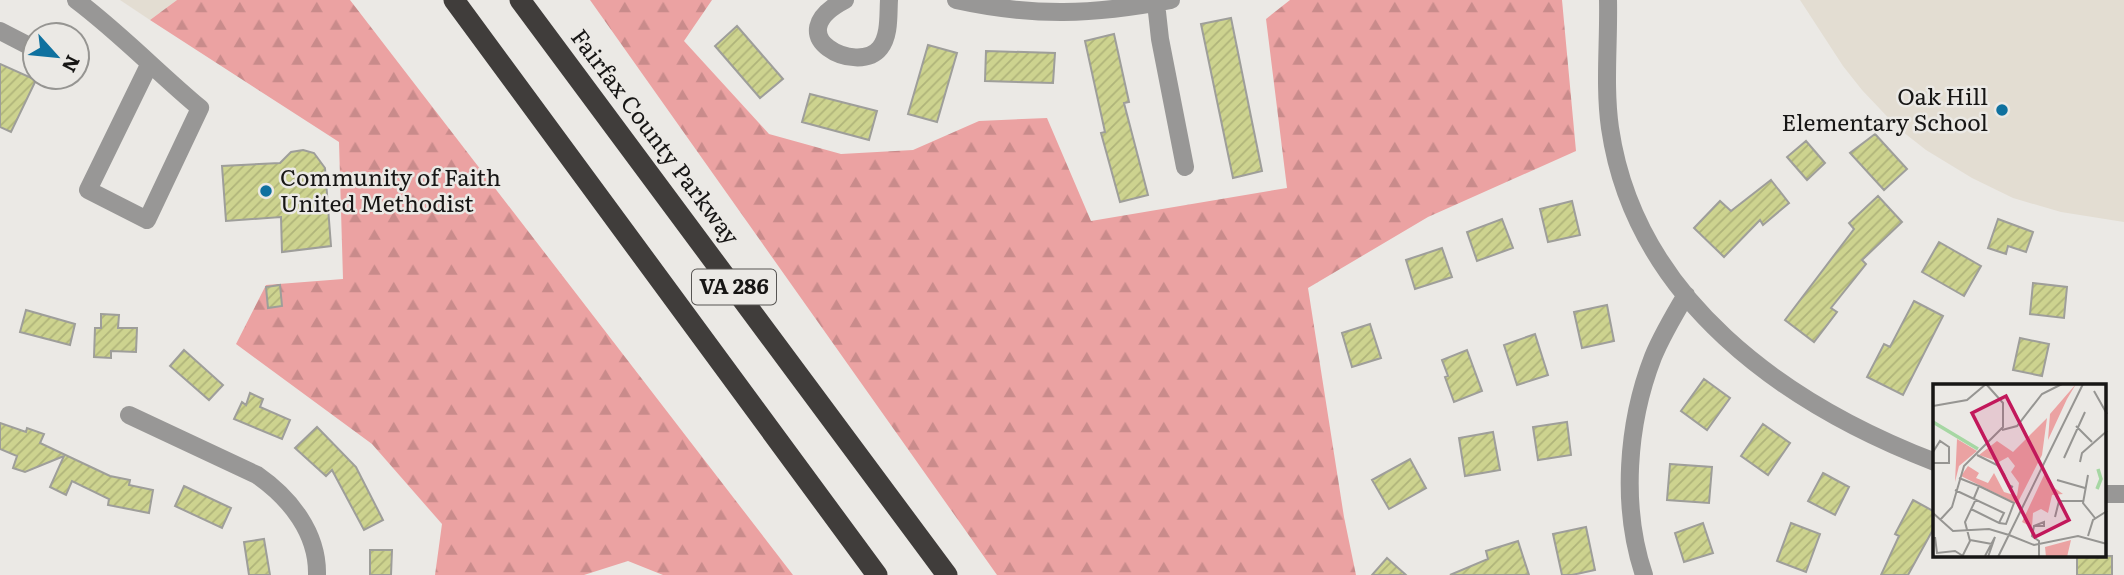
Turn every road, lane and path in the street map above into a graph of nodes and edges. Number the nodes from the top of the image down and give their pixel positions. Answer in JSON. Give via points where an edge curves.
{"nodes":[{"id":1,"x":454,"y":0,"type":"edge"},
{"id":2,"x":520,"y":0,"type":"edge"},
{"id":3,"x":845,"y":0,"type":"edge"},
{"id":4,"x":889,"y":0,"type":"edge"},
{"id":5,"x":956,"y":0,"type":"edge"},
{"id":6,"x":1608,"y":0,"type":"edge"},
{"id":7,"x":84,"y":2,"type":"edge"},
{"id":8,"x":1164,"y":2,"type":"edge"},
{"id":9,"x":0,"y":31,"type":"edge"},
{"id":10,"x":21,"y":42,"type":"edge"},
{"id":11,"x":149,"y":65,"type":"junction"},
{"id":12,"x":1185,"y":167,"type":"dead end"},
{"id":13,"x":1686,"y":295,"type":"junction"},
{"id":14,"x":130,"y":415,"type":"dead end"},
{"id":15,"x":1933,"y":461,"type":"edge"},
{"id":16,"x":2106,"y":494,"type":"edge"},
{"id":17,"x":2124,"y":494,"type":"edge"},
{"id":18,"x":317,"y":575,"type":"edge"},
{"id":19,"x":877,"y":575,"type":"edge"},
{"id":20,"x":947,"y":575,"type":"edge"},
{"id":21,"x":1644,"y":575,"type":"edge"}],
"edges":[{"from":1,"to":19,"type":"highway","number":"VA 286"},
{"from":2,"to":20,"type":"highway","name":"Fairfax County Parkway","number":"VA 286"},
{"from":3,"to":4,"type":"street","via":[[825,14],[818,37],[831,51],[859,56],[881,47],[887,34]]},
{"from":5,"to":8,"type":"street","via":[[1050,13]]},
{"from":6,"to":13,"type":"street","via":[[1606,88],[1618,166],[1644,236]]},
{"from":7,"to":11,"type":"street"},
{"from":8,"to":12,"type":"street","via":[[1160,39]]},
{"from":9,"to":10,"type":"street"},
{"from":11,"to":11,"type":"street","via":[[200,108],[147,220],[88,190]]},
{"from":13,"to":15,"type":"street","via":[[1713,326],[1771,376],[1860,430]]},
{"from":13,"to":21,"type":"street","via":[[1653,358],[1633,433],[1633,529]]},
{"from":14,"to":18,"type":"street","via":[[275,487],[306,528]]},
{"from":16,"to":17,"type":"street"}]}
